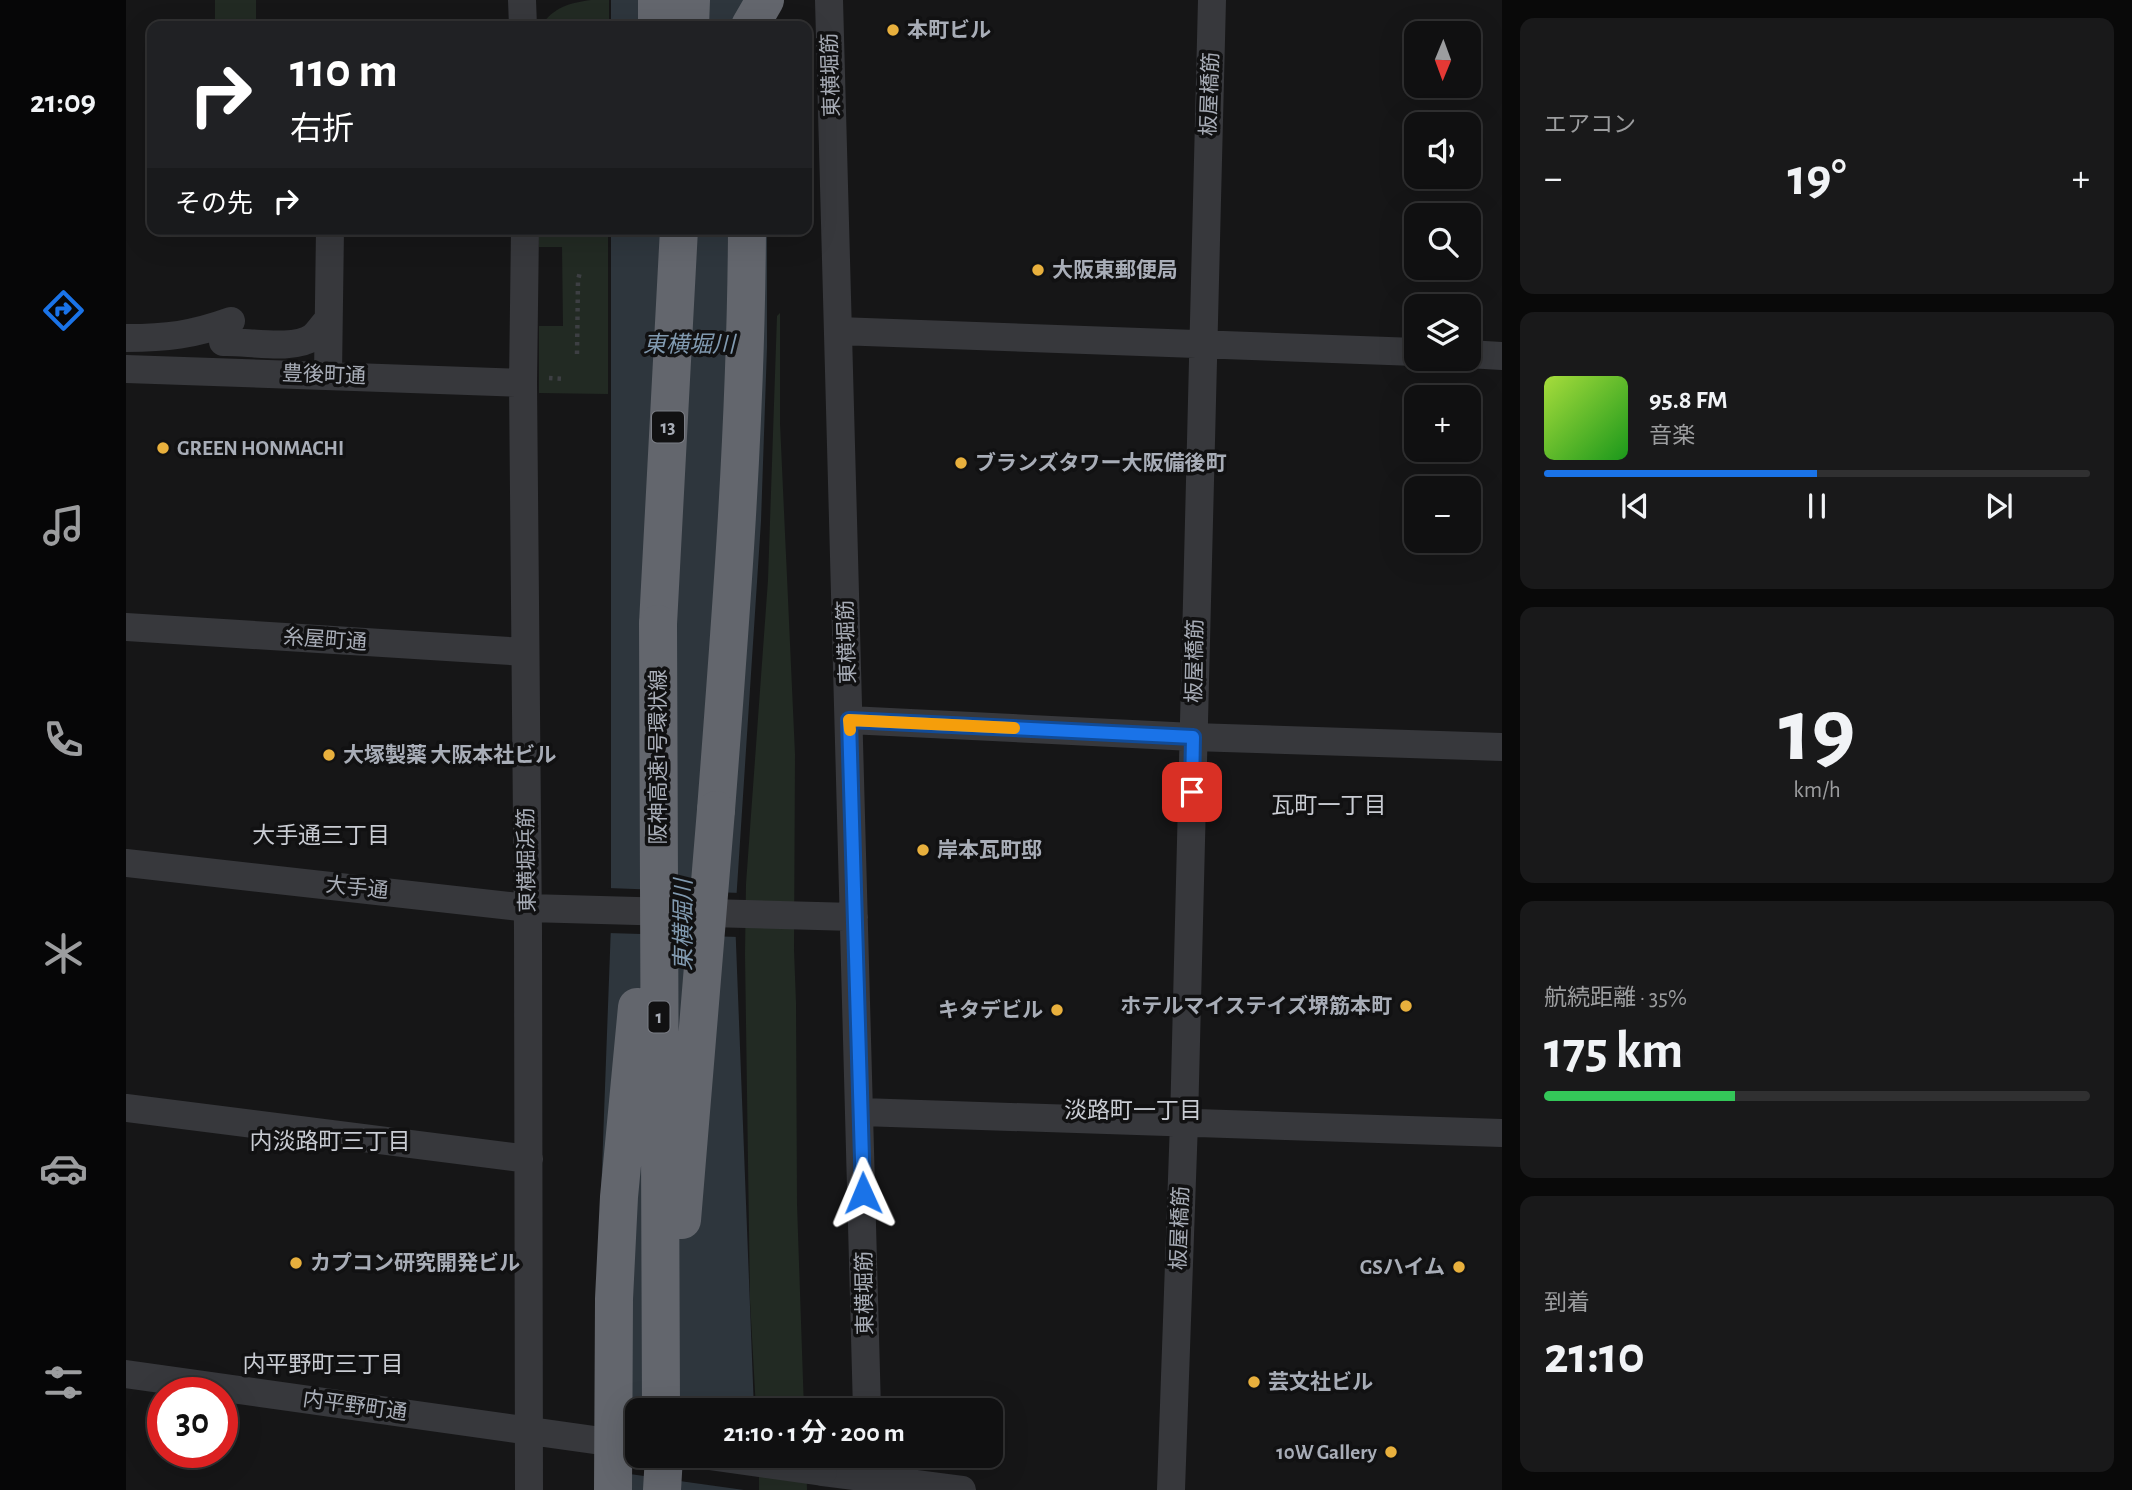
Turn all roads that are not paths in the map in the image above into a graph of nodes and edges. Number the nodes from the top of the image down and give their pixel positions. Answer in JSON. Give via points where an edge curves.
{"nodes":[{"id":1,"x":522,"y":0,"type":"edge"},
{"id":2,"x":657,"y":0,"type":"edge"},
{"id":3,"x":691,"y":0,"type":"edge"},
{"id":4,"x":732,"y":0,"type":"edge"},
{"id":5,"x":765,"y":0,"type":"edge"},
{"id":6,"x":829,"y":0,"type":"edge"},
{"id":7,"x":1212,"y":0,"type":"edge"},
{"id":8,"x":523,"y":21,"type":"edge"},
{"id":9,"x":657,"y":21,"type":"edge"},
{"id":10,"x":690,"y":21,"type":"edge"},
{"id":11,"x":741,"y":21,"type":"edge"},
{"id":12,"x":753,"y":21,"type":"edge"},
{"id":13,"x":330,"y":235,"type":"edge"},
{"id":14,"x":525,"y":235,"type":"edge"},
{"id":15,"x":657,"y":235,"type":"edge"},
{"id":16,"x":679,"y":235,"type":"edge"},
{"id":17,"x":747,"y":235,"type":"edge"},
{"id":18,"x":328,"y":320,"type":"junction"},
{"id":19,"x":838,"y":331,"type":"junction"},
{"id":20,"x":139,"y":338,"type":"edge"},
{"id":21,"x":1202,"y":344,"type":"junction"},
{"id":22,"x":1404,"y":352,"type":"edge"},
{"id":23,"x":1481,"y":355,"type":"edge"},
{"id":24,"x":1502,"y":356,"type":"edge"},
{"id":25,"x":135,"y":370,"type":"edge"},
{"id":26,"x":328,"y":375,"type":"junction"},
{"id":27,"x":534,"y":380,"type":"junction"},
{"id":28,"x":658,"y":624,"type":"junction"},
{"id":29,"x":126,"y":627,"type":"edge"},
{"id":30,"x":525,"y":652,"type":"junction"},
{"id":31,"x":849,"y":720,"type":"junction"},
{"id":32,"x":1193,"y":737,"type":"junction"},
{"id":33,"x":1502,"y":747,"type":"edge"},
{"id":34,"x":658,"y":805,"type":"junction"},
{"id":35,"x":126,"y":863,"type":"edge"},
{"id":36,"x":528,"y":908,"type":"junction"},
{"id":37,"x":854,"y":917,"type":"junction"},
{"id":38,"x":126,"y":1108,"type":"edge"},
{"id":39,"x":861,"y":1112,"type":"junction"},
{"id":40,"x":1184,"y":1122,"type":"junction"},
{"id":41,"x":1502,"y":1133,"type":"edge"},
{"id":42,"x":529,"y":1159,"type":"junction"},
{"id":43,"x":126,"y":1374,"type":"edge"},
{"id":44,"x":661,"y":1398,"type":"edge"},
{"id":45,"x":668,"y":1398,"type":"edge"},
{"id":46,"x":867,"y":1398,"type":"edge"},
{"id":47,"x":529,"y":1432,"type":"junction"},
{"id":48,"x":625,"y":1444,"type":"edge"},
{"id":49,"x":663,"y":1468,"type":"edge"},
{"id":50,"x":794,"y":1468,"type":"edge"},
{"id":51,"x":869,"y":1475,"type":"edge"},
{"id":52,"x":529,"y":1490,"type":"edge"},
{"id":53,"x":614,"y":1490,"type":"edge"},
{"id":54,"x":662,"y":1490,"type":"edge"},
{"id":55,"x":962,"y":1490,"type":"edge"},
{"id":56,"x":1171,"y":1490,"type":"edge"}],
"edges":[{"from":1,"to":8,"type":"street"},
{"from":2,"to":9,"type":"highway"},
{"from":3,"to":10,"type":"highway"},
{"from":4,"to":11,"type":"highway"},
{"from":5,"to":12,"type":"highway"},
{"from":6,"to":19,"type":"street","name":"東横堀筋"},
{"from":7,"to":21,"type":"street","name":"板屋橋筋"},
{"from":13,"to":18,"type":"street"},
{"from":14,"to":27,"type":"street","name":"東横堀浜筋"},
{"from":15,"to":28,"type":"highway","name":"阪神高速1号環状線","number":"1"},
{"from":16,"to":28,"type":"highway","number":"13"},
{"from":17,"to":45,"type":"highway","bridge":true,"via":[[746,342],[730,634]]},
{"from":18,"to":20,"type":"street","via":[[312,338],[285,345],[247,341],[227,331]]},
{"from":18,"to":26,"type":"street"},
{"from":19,"to":21,"type":"street"},
{"from":19,"to":31,"type":"street","name":"東横堀筋"},
{"from":20,"to":25,"type":"street"},
{"from":21,"to":22,"type":"street"},
{"from":21,"to":32,"type":"street","name":"板屋橋筋"},
{"from":23,"to":24,"type":"street"},
{"from":25,"to":26,"type":"street","name":"豊後町通"},
{"from":26,"to":27,"type":"street","name":"豊後町通"},
{"from":27,"to":30,"type":"street","name":"東横堀浜筋"},
{"from":28,"to":34,"type":"highway","name":"阪神高速1号環状線","number":"1","bridge":true},
{"from":29,"to":30,"type":"street","name":"糸屋町通"},
{"from":30,"to":36,"type":"street","name":"東横堀浜筋"},
{"from":31,"to":32,"type":"street"},
{"from":31,"to":37,"type":"street","name":"東横堀筋"},
{"from":32,"to":33,"type":"street"},
{"from":32,"to":40,"type":"street","name":"板屋橋筋"},
{"from":34,"to":44,"type":"highway","name":"阪神高速1号環状線","number":"1","bridge":true},
{"from":34,"to":53,"type":"highway","bridge":true,"via":[[619,1197]]},
{"from":35,"to":36,"type":"street","name":"大手通"},
{"from":36,"to":37,"type":"street","name":"大手通","bridge":true},
{"from":36,"to":42,"type":"street","name":"東横堀浜筋"},
{"from":37,"to":39,"type":"street","name":"東横堀筋"},
{"from":38,"to":42,"type":"street"},
{"from":39,"to":40,"type":"street"},
{"from":39,"to":46,"type":"street","name":"東横堀筋"},
{"from":40,"to":41,"type":"street"},
{"from":40,"to":56,"type":"street","name":"板屋橋筋"},
{"from":42,"to":47,"type":"street","name":"東横堀浜筋"},
{"from":43,"to":47,"type":"street","name":"内平野町通"},
{"from":47,"to":48,"type":"street","name":"内平野町通"},
{"from":47,"to":52,"type":"street","name":"東横堀浜筋"},
{"from":49,"to":54,"type":"highway"},
{"from":50,"to":51,"type":"street","bridge":true},
{"from":51,"to":55,"type":"street"}]}
